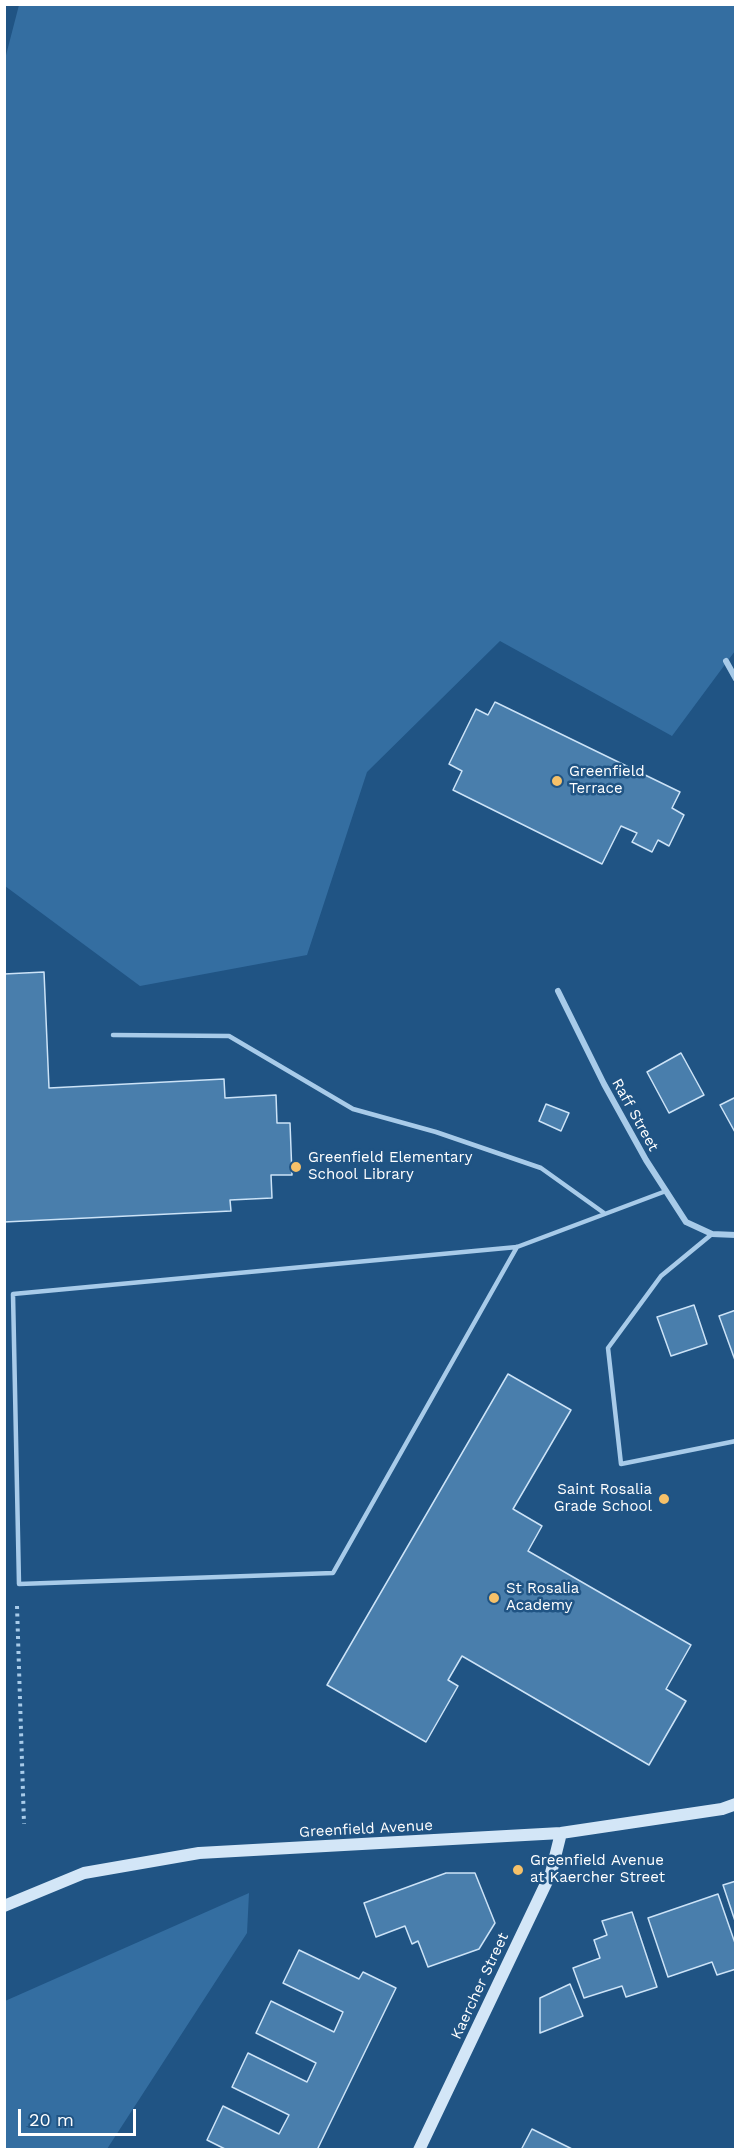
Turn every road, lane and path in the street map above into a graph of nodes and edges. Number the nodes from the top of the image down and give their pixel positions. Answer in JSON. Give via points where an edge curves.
{"nodes":[{"id":1,"x":726,"y":661,"type":"dead end"},
{"id":2,"x":735,"y":679,"type":"edge"},
{"id":3,"x":558,"y":991,"type":"dead end"},
{"id":4,"x":113,"y":1035,"type":"dead end"},
{"id":5,"x":666,"y":1191,"type":"junction"},
{"id":6,"x":604,"y":1213,"type":"junction"},
{"id":7,"x":712,"y":1234,"type":"junction"},
{"id":8,"x":735,"y":1235,"type":"edge"},
{"id":9,"x":517,"y":1247,"type":"junction"},
{"id":10,"x":735,"y":1442,"type":"edge"},
{"id":11,"x":17,"y":1606,"type":"dead end"},
{"id":12,"x":735,"y":1804,"type":"edge"},
{"id":13,"x":24,"y":1824,"type":"dead end"},
{"id":14,"x":561,"y":1833,"type":"junction"},
{"id":15,"x":4,"y":1906,"type":"edge"},
{"id":16,"x":419,"y":2150,"type":"edge"}],
"edges":[{"from":1,"to":2,"type":"street"},
{"from":3,"to":5,"type":"street","name":"Raff Street","via":[[604,1084]]},
{"from":4,"to":6,"type":"lane","via":[[229,1036],[353,1109],[541,1168]]},
{"from":5,"to":6,"type":"lane"},
{"from":5,"to":7,"type":"street","name":"Raff Street","via":[[686,1222]]},
{"from":6,"to":9,"type":"lane"},
{"from":7,"to":8,"type":"street"},
{"from":7,"to":10,"type":"lane","via":[[661,1276],[608,1348],[621,1464]]},
{"from":9,"to":9,"type":"lane","via":[[13,1294],[20,1584],[333,1573]]},
{"from":11,"to":13,"type":"path"},
{"from":12,"to":14,"type":"main road","name":"Greenfield Avenue"},
{"from":14,"to":15,"type":"main road","name":"Greenfield Avenue","via":[[199,1853],[84,1873]]},
{"from":14,"to":16,"type":"main road","name":"Kaercher Street","via":[[551,1873]]}]}
